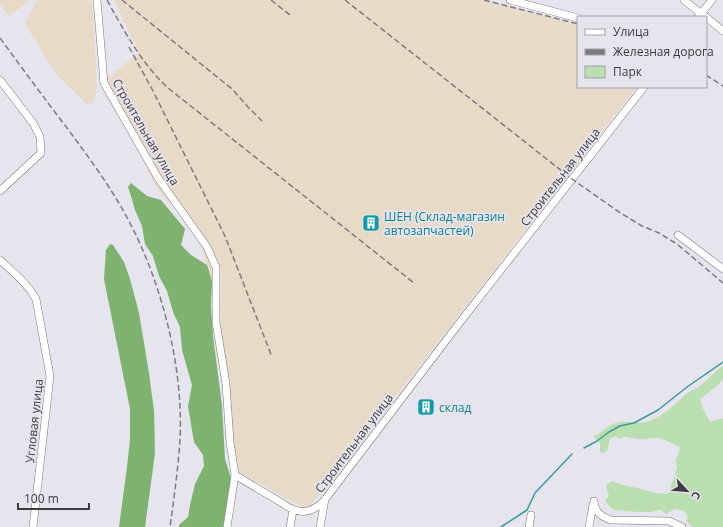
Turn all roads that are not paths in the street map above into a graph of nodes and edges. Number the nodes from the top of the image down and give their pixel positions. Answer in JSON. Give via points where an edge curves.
{"nodes":[{"id":1,"x":97,"y":0,"type":"edge"},
{"id":2,"x":510,"y":0,"type":"edge"},
{"id":3,"x":684,"y":0,"type":"edge"},
{"id":4,"x":712,"y":0,"type":"edge"},
{"id":5,"x":703,"y":16,"type":"edge"},
{"id":6,"x":577,"y":18,"type":"edge"},
{"id":7,"x":707,"y":19,"type":"edge"},
{"id":8,"x":723,"y":31,"type":"edge"},
{"id":9,"x":0,"y":80,"type":"edge"},
{"id":10,"x":643,"y":88,"type":"edge"},
{"id":11,"x":0,"y":190,"type":"edge"},
{"id":12,"x":678,"y":236,"type":"dead end"},
{"id":13,"x":0,"y":260,"type":"edge"},
{"id":14,"x":723,"y":269,"type":"edge"},
{"id":15,"x":235,"y":475,"type":"junction"},
{"id":16,"x":325,"y":499,"type":"junction"},
{"id":17,"x":293,"y":510,"type":"junction"},
{"id":18,"x":531,"y":515,"type":"dead end"},
{"id":19,"x":643,"y":524,"type":"edge"},
{"id":20,"x":33,"y":527,"type":"edge"},
{"id":21,"x":227,"y":527,"type":"edge"},
{"id":22,"x":290,"y":527,"type":"edge"},
{"id":23,"x":320,"y":527,"type":"edge"},
{"id":24,"x":529,"y":527,"type":"edge"},
{"id":25,"x":589,"y":527,"type":"edge"},
{"id":26,"x":682,"y":527,"type":"edge"}],
"edges":[{"from":1,"to":15,"type":"street","name":"Строительная улица","via":[[104,83],[158,178],[207,246],[216,267],[216,322],[226,384]]},
{"from":2,"to":6,"type":"street"},
{"from":3,"to":5,"type":"street"},
{"from":4,"to":5,"type":"street"},
{"from":7,"to":8,"type":"street"},
{"from":9,"to":11,"type":"street","via":[[33,123],[40,137],[41,153]]},
{"from":10,"to":16,"type":"street","name":"Строительная улица","via":[[457,325]]},
{"from":12,"to":14,"type":"street"},
{"from":13,"to":20,"type":"street","name":"Угловая улица","via":[[31,290],[36,299],[50,376]]},
{"from":15,"to":17,"type":"street"},
{"from":15,"to":21,"type":"street","name":"Строительная улица"},
{"from":16,"to":17,"type":"street","name":"Строительная улица","via":[[313,510]]},
{"from":16,"to":23,"type":"street"},
{"from":17,"to":22,"type":"street"},
{"from":18,"to":24,"type":"street"},
{"from":19,"to":25,"type":"street","via":[[603,517],[596,511],[594,501]]},
{"from":19,"to":26,"type":"street","via":[[668,521]]}]}
